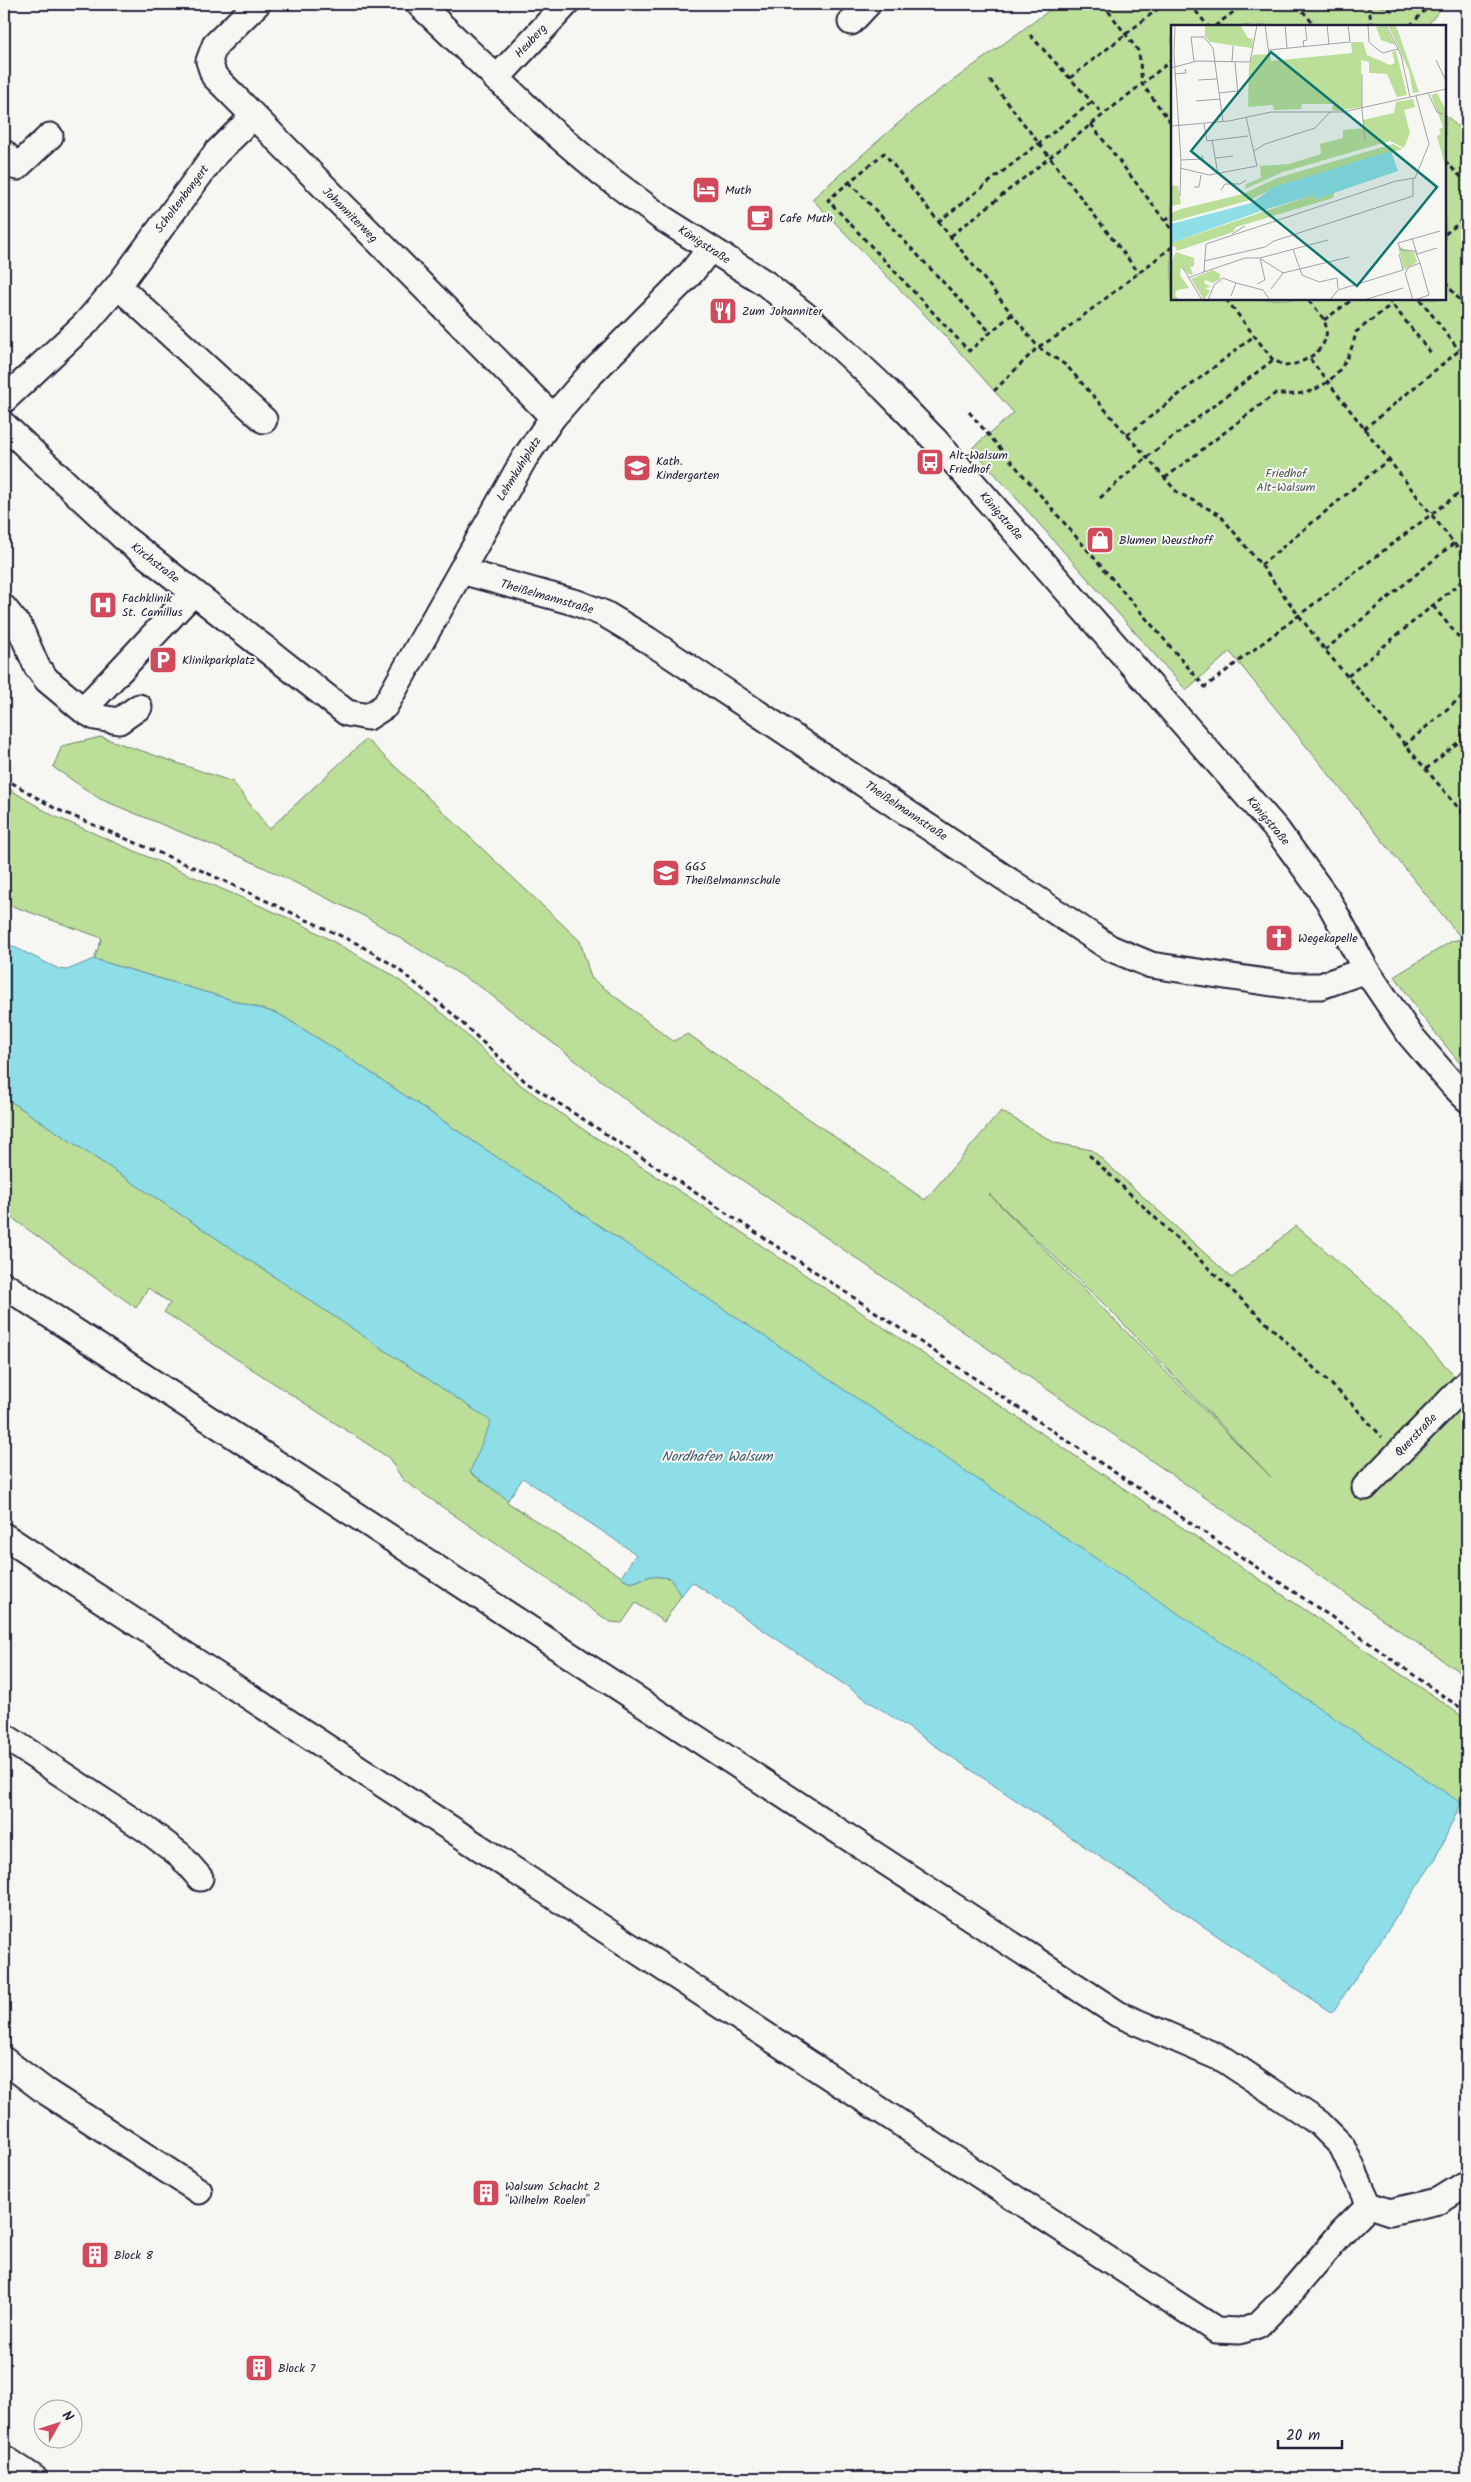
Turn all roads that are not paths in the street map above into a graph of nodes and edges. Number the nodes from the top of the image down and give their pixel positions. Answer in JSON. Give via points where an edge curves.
{"nodes":[{"id":1,"x":257,"y":4,"type":"edge"},
{"id":2,"x":420,"y":4,"type":"edge"},
{"id":3,"x":566,"y":4,"type":"edge"},
{"id":4,"x":868,"y":4,"type":"edge"},
{"id":5,"x":851,"y":22,"type":"dead end"},
{"id":6,"x":496,"y":79,"type":"junction"},
{"id":7,"x":253,"y":117,"type":"junction"},
{"id":8,"x":50,"y":136,"type":"dead end"},
{"id":9,"x":4,"y":153,"type":"edge"},
{"id":10,"x":710,"y":249,"type":"junction"},
{"id":11,"x":118,"y":286,"type":"junction"},
{"id":12,"x":4,"y":400,"type":"edge"},
{"id":13,"x":553,"y":418,"type":"junction"},
{"id":14,"x":264,"y":420,"type":"dead end"},
{"id":15,"x":4,"y":425,"type":"edge"},
{"id":16,"x":461,"y":571,"type":"junction"},
{"id":17,"x":193,"y":592,"type":"junction"},
{"id":18,"x":4,"y":608,"type":"edge"},
{"id":19,"x":139,"y":707,"type":"dead end"},
{"id":20,"x":83,"y":710,"type":"junction"},
{"id":21,"x":368,"y":717,"type":"joint"},
{"id":22,"x":1366,"y":970,"type":"junction"},
{"id":23,"x":1467,"y":1099,"type":"edge"},
{"id":24,"x":4,"y":1286,"type":"edge"},
{"id":25,"x":1467,"y":1383,"type":"edge"},
{"id":26,"x":1365,"y":1487,"type":"dead end"},
{"id":27,"x":4,"y":1536,"type":"edge"},
{"id":28,"x":4,"y":1736,"type":"edge"},
{"id":29,"x":200,"y":1878,"type":"dead end"},
{"id":30,"x":4,"y":2060,"type":"edge"},
{"id":31,"x":1467,"y":2184,"type":"edge"},
{"id":32,"x":199,"y":2191,"type":"dead end"},
{"id":33,"x":1369,"y":2205,"type":"junction"},
{"id":34,"x":4,"y":2458,"type":"edge"},
{"id":35,"x":34,"y":2478,"type":"edge"}],
"edges":[{"from":1,"to":7,"type":"street","name":"Johanniterweg","via":[[215,45],[209,61],[214,76]]},
{"from":2,"to":6,"type":"street","name":"Königstraße"},
{"from":3,"to":6,"type":"street","name":"Heuberg"},
{"from":4,"to":5,"type":"street"},
{"from":6,"to":10,"type":"street","name":"Königstraße","via":[[603,174]]},
{"from":7,"to":11,"type":"street","name":"Scholtenbongert","via":[[216,153]]},
{"from":7,"to":13,"type":"street","name":"Johanniterweg"},
{"from":8,"to":9,"type":"street","via":[[17,167]]},
{"from":10,"to":13,"type":"street","name":"Lehmkuhlplatz"},
{"from":10,"to":22,"type":"street","name":"Königstraße","via":[[765,283],[810,319],[935,440],[1277,830],[1328,900]]},
{"from":11,"to":12,"type":"street","name":"Scholtenbongert","via":[[85,324]]},
{"from":11,"to":14,"type":"street"},
{"from":13,"to":16,"type":"street","name":"Lehmkuhlplatz","via":[[524,459]]},
{"from":15,"to":17,"type":"street","name":"Kirchstraße","via":[[123,537]]},
{"from":16,"to":21,"type":"street","name":"Lehmkuhlplatz","via":[[385,706]]},
{"from":16,"to":22,"type":"street","name":"Theißelmannstraße","via":[[577,603],[605,614],[1110,948],[1151,964],[1293,986],[1321,986]]},
{"from":17,"to":20,"type":"street"},
{"from":17,"to":21,"type":"street","name":"Kirchstraße","via":[[347,713]]},
{"from":18,"to":20,"type":"street","via":[[20,628],[46,680]]},
{"from":19,"to":20,"type":"street","via":[[119,721],[95,717]]},
{"from":22,"to":23,"type":"street","name":"Königstraße","via":[[1410,1035]]},
{"from":24,"to":33,"type":"street","via":[[1118,2014],[1225,2060],[1319,2122],[1342,2146]]},
{"from":25,"to":26,"type":"street","name":"Querstraße"},
{"from":27,"to":33,"type":"street","via":[[1216,2330],[1240,2331],[1258,2325]]},
{"from":28,"to":29,"type":"street","via":[[147,1830],[180,1855]]},
{"from":30,"to":32,"type":"street","via":[[45,2091]]},
{"from":31,"to":33,"type":"street","via":[[1429,2204],[1390,2212]]},
{"from":34,"to":35,"type":"street"}]}
